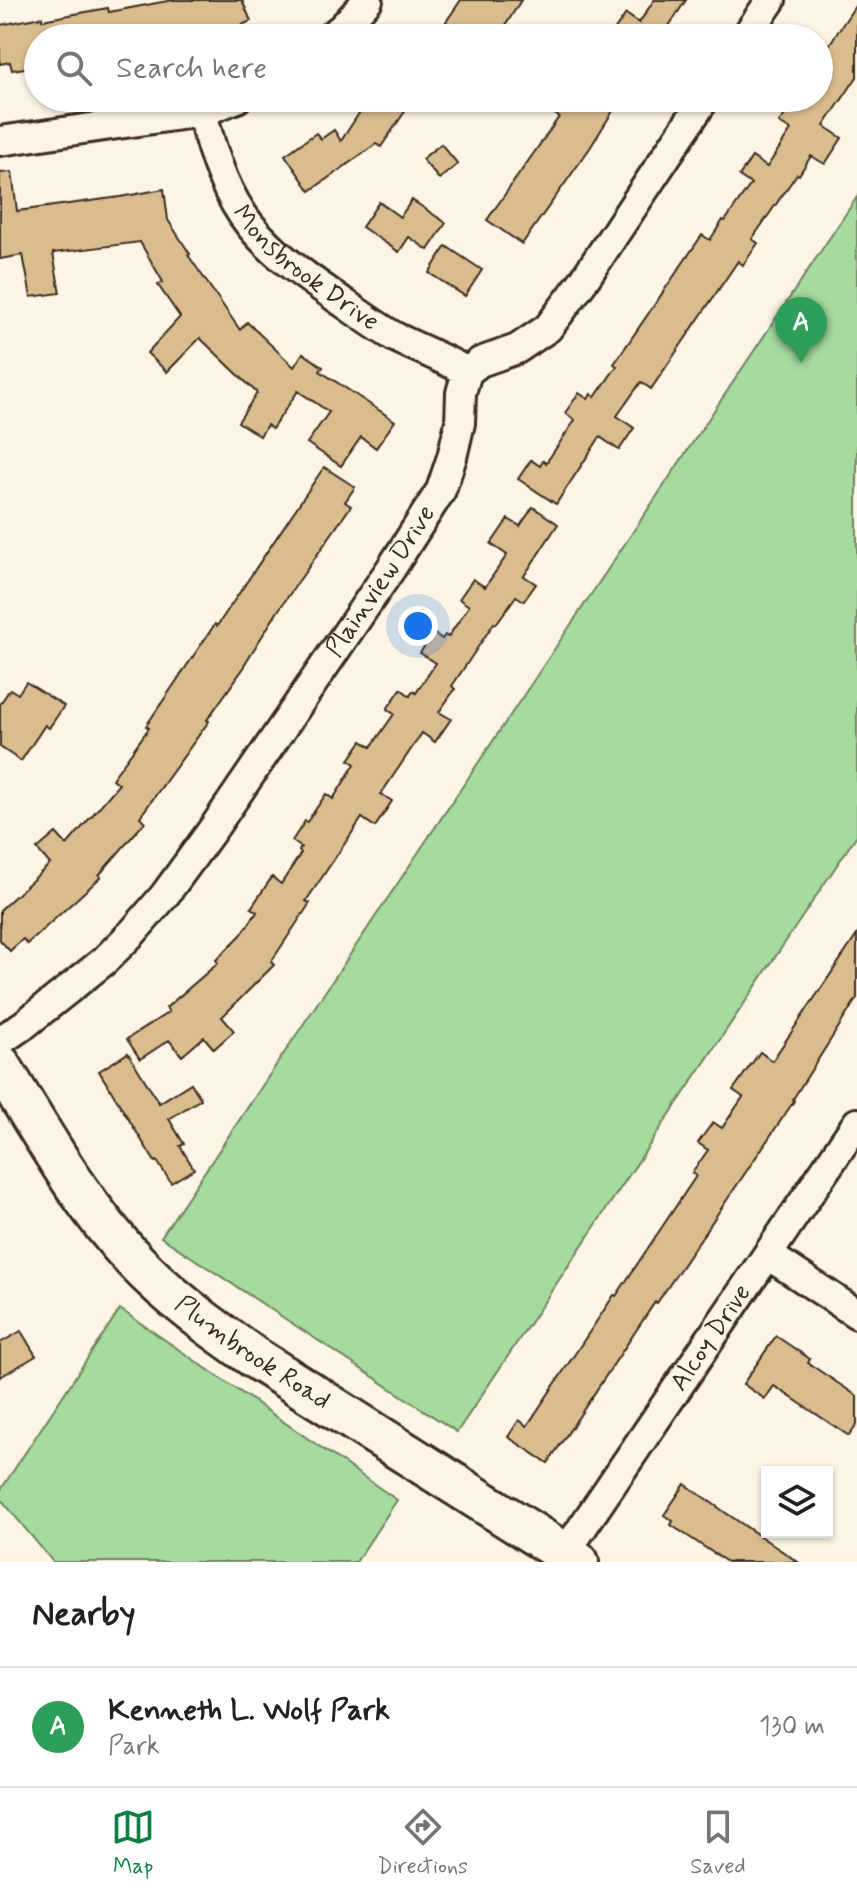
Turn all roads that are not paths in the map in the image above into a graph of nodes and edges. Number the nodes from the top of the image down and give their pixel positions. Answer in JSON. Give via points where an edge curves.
{"nodes":[{"id":1,"x":368,"y":0,"type":"edge"},
{"id":2,"x":771,"y":0,"type":"edge"},
{"id":3,"x":343,"y":24,"type":"edge"},
{"id":4,"x":755,"y":24,"type":"edge"},
{"id":5,"x":202,"y":112,"type":"joint"},
{"id":6,"x":696,"y":112,"type":"edge"},
{"id":7,"x":0,"y":141,"type":"edge"},
{"id":8,"x":467,"y":372,"type":"junction"},
{"id":9,"x":0,"y":1041,"type":"edge"},
{"id":10,"x":0,"y":1065,"type":"edge"},
{"id":11,"x":857,"y":1123,"type":"edge"},
{"id":12,"x":768,"y":1255,"type":"junction"},
{"id":13,"x":857,"y":1314,"type":"edge"},
{"id":14,"x":572,"y":1558,"type":"edge"}],
"edges":[{"from":1,"to":3,"type":"street"},
{"from":2,"to":4,"type":"street"},
{"from":5,"to":7,"type":"street"},
{"from":5,"to":8,"type":"street","name":"Monsbrook Drive","via":[[229,189],[265,242],[379,327]]},
{"from":6,"to":8,"type":"street","via":[[548,328]]},
{"from":8,"to":9,"type":"street","name":"Plainview Drive","via":[[460,423],[441,490],[213,829],[164,896],[104,961]]},
{"from":10,"to":14,"type":"street","name":"Plumbrook Road","via":[[101,1221],[169,1292],[255,1358]]},
{"from":11,"to":12,"type":"street","name":"Alcoy Drive"},
{"from":12,"to":13,"type":"street"},
{"from":12,"to":14,"type":"street","name":"Alcoy Drive"}]}
